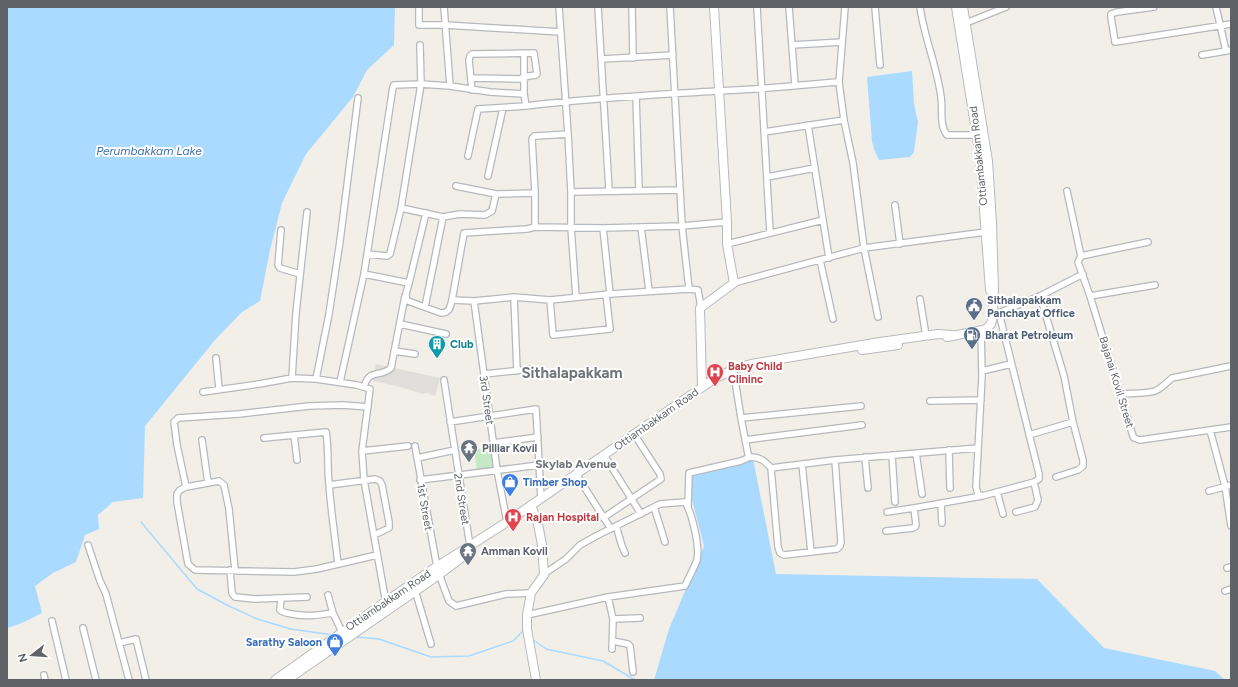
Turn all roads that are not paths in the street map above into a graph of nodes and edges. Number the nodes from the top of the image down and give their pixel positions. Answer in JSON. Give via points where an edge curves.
{"nodes":[{"id":1,"x":419,"y":7,"type":"edge"},
{"id":2,"x":444,"y":7,"type":"edge"},
{"id":3,"x":559,"y":7,"type":"edge"},
{"id":4,"x":598,"y":7,"type":"edge"},
{"id":5,"x":632,"y":7,"type":"edge"},
{"id":6,"x":670,"y":7,"type":"edge"},
{"id":7,"x":714,"y":7,"type":"edge"},
{"id":8,"x":757,"y":7,"type":"edge"},
{"id":9,"x":789,"y":7,"type":"edge"},
{"id":10,"x":845,"y":7,"type":"edge"},
{"id":11,"x":874,"y":7,"type":"edge"},
{"id":12,"x":920,"y":7,"type":"edge"},
{"id":13,"x":956,"y":7,"type":"edge"},
{"id":14,"x":963,"y":7,"type":"edge"},
{"id":15,"x":1006,"y":7,"type":"edge"},
{"id":16,"x":1154,"y":7,"type":"edge"},
{"id":17,"x":1216,"y":7,"type":"edge"},
{"id":18,"x":966,"y":22,"type":"junction"},
{"id":19,"x":1231,"y":24,"type":"edge"},
{"id":20,"x":445,"y":25,"type":"junction"},
{"id":21,"x":1220,"y":26,"type":"junction"},
{"id":22,"x":561,"y":32,"type":"junction"},
{"id":23,"x":842,"y":42,"type":"junction"},
{"id":24,"x":420,"y":45,"type":"dead end"},
{"id":25,"x":792,"y":45,"type":"junction"},
{"id":26,"x":1228,"y":51,"type":"edge"},
{"id":27,"x":524,"y":53,"type":"junction"},
{"id":28,"x":673,"y":55,"type":"junction"},
{"id":29,"x":1202,"y":55,"type":"dead end"},
{"id":30,"x":633,"y":58,"type":"junction"},
{"id":31,"x":602,"y":59,"type":"junction"},
{"id":32,"x":880,"y":65,"type":"dead end"},
{"id":33,"x":471,"y":78,"type":"junction"},
{"id":34,"x":523,"y":78,"type":"junction"},
{"id":35,"x":839,"y":82,"type":"junction"},
{"id":36,"x":421,"y":84,"type":"junction"},
{"id":37,"x":795,"y":85,"type":"junction"},
{"id":38,"x":450,"y":86,"type":"junction"},
{"id":39,"x":762,"y":88,"type":"junction"},
{"id":40,"x":472,"y":90,"type":"junction"},
{"id":41,"x":719,"y":91,"type":"junction"},
{"id":42,"x":675,"y":93,"type":"junction"},
{"id":43,"x":524,"y":94,"type":"junction"},
{"id":44,"x":636,"y":96,"type":"junction"},
{"id":45,"x":358,"y":98,"type":"dead end"},
{"id":46,"x":604,"y":98,"type":"junction"},
{"id":47,"x":565,"y":101,"type":"junction"},
{"id":48,"x":526,"y":106,"type":"junction"},
{"id":49,"x":503,"y":108,"type":"junction"},
{"id":50,"x":844,"y":120,"type":"junction"},
{"id":51,"x":808,"y":125,"type":"junction"},
{"id":52,"x":764,"y":132,"type":"junction"},
{"id":53,"x":568,"y":134,"type":"junction"},
{"id":54,"x":978,"y":135,"type":"junction"},
{"id":55,"x":468,"y":156,"type":"dead end"},
{"id":56,"x":815,"y":168,"type":"junction"},
{"id":57,"x":488,"y":176,"type":"dead end"},
{"id":58,"x":767,"y":177,"type":"junction"},
{"id":59,"x":456,"y":186,"type":"dead end"},
{"id":60,"x":609,"y":190,"type":"junction"},
{"id":61,"x":639,"y":190,"type":"junction"},
{"id":62,"x":680,"y":190,"type":"junction"},
{"id":63,"x":1067,"y":191,"type":"dead end"},
{"id":64,"x":571,"y":192,"type":"junction"},
{"id":65,"x":535,"y":193,"type":"junction"},
{"id":66,"x":496,"y":194,"type":"junction"},
{"id":67,"x":895,"y":205,"type":"dead end"},
{"id":68,"x":401,"y":208,"type":"junction"},
{"id":69,"x":307,"y":212,"type":"dead end"},
{"id":70,"x":426,"y":213,"type":"junction"},
{"id":71,"x":443,"y":217,"type":"junction"},
{"id":72,"x":823,"y":220,"type":"junction"},
{"id":73,"x":727,"y":222,"type":"junction"},
{"id":74,"x":571,"y":226,"type":"junction"},
{"id":75,"x":682,"y":226,"type":"junction"},
{"id":76,"x":535,"y":227,"type":"junction"},
{"id":77,"x":641,"y":227,"type":"junction"},
{"id":78,"x":603,"y":228,"type":"junction"},
{"id":79,"x":281,"y":230,"type":"dead end"},
{"id":80,"x":986,"y":232,"type":"junction"},
{"id":81,"x":770,"y":233,"type":"junction"},
{"id":82,"x":1148,"y":242,"type":"dead end"},
{"id":83,"x":727,"y":244,"type":"junction"},
{"id":84,"x":900,"y":244,"type":"junction"},
{"id":85,"x":864,"y":248,"type":"junction"},
{"id":86,"x":367,"y":254,"type":"junction"},
{"id":87,"x":1081,"y":256,"type":"junction"},
{"id":88,"x":829,"y":258,"type":"junction"},
{"id":89,"x":820,"y":260,"type":"junction"},
{"id":90,"x":300,"y":274,"type":"junction"},
{"id":91,"x":364,"y":274,"type":"junction"},
{"id":92,"x":1083,"y":274,"type":"junction"},
{"id":93,"x":734,"y":282,"type":"junction"},
{"id":94,"x":409,"y":283,"type":"junction"},
{"id":95,"x":1155,"y":285,"type":"dead end"},
{"id":96,"x":689,"y":289,"type":"junction"},
{"id":97,"x":649,"y":292,"type":"junction"},
{"id":98,"x":608,"y":294,"type":"junction"},
{"id":99,"x":405,"y":296,"type":"junction"},
{"id":100,"x":1040,"y":296,"type":"junction"},
{"id":101,"x":1090,"y":296,"type":"junction"},
{"id":102,"x":514,"y":297,"type":"junction"},
{"id":103,"x":576,"y":297,"type":"junction"},
{"id":104,"x":920,"y":299,"type":"dead end"},
{"id":105,"x":452,"y":300,"type":"junction"},
{"id":106,"x":550,"y":300,"type":"junction"},
{"id":107,"x":474,"y":302,"type":"junction"},
{"id":108,"x":993,"y":305,"type":"junction"},
{"id":109,"x":425,"y":307,"type":"junction"},
{"id":110,"x":701,"y":307,"type":"junction"},
{"id":111,"x":996,"y":314,"type":"junction"},
{"id":112,"x":878,"y":317,"type":"dead end"},
{"id":113,"x":832,"y":319,"type":"dead end"},
{"id":114,"x":400,"y":324,"type":"junction"},
{"id":115,"x":981,"y":331,"type":"junction"},
{"id":116,"x":446,"y":334,"type":"dead end"},
{"id":117,"x":952,"y":335,"type":"junction"},
{"id":118,"x":926,"y":336,"type":"junction"},
{"id":119,"x":394,"y":351,"type":"junction"},
{"id":120,"x":415,"y":354,"type":"dead end"},
{"id":121,"x":216,"y":358,"type":"dead end"},
{"id":122,"x":1011,"y":364,"type":"junction"},
{"id":123,"x":1231,"y":366,"type":"edge"},
{"id":124,"x":532,"y":369,"type":"dead end"},
{"id":125,"x":517,"y":371,"type":"junction"},
{"id":126,"x":982,"y":371,"type":"junction"},
{"id":127,"x":484,"y":374,"type":"junction"},
{"id":128,"x":734,"y":374,"type":"junction"},
{"id":129,"x":292,"y":378,"type":"junction"},
{"id":130,"x":316,"y":379,"type":"junction"},
{"id":131,"x":444,"y":380,"type":"dead end"},
{"id":132,"x":340,"y":382,"type":"junction"},
{"id":133,"x":364,"y":387,"type":"junction"},
{"id":134,"x":702,"y":387,"type":"junction"},
{"id":135,"x":219,"y":389,"type":"junction"},
{"id":136,"x":203,"y":392,"type":"dead end"},
{"id":137,"x":1119,"y":394,"type":"junction"},
{"id":138,"x":981,"y":400,"type":"junction"},
{"id":139,"x":930,"y":401,"type":"dead end"},
{"id":140,"x":368,"y":406,"type":"junction"},
{"id":141,"x":861,"y":406,"type":"dead end"},
{"id":142,"x":490,"y":416,"type":"junction"},
{"id":143,"x":741,"y":418,"type":"junction"},
{"id":144,"x":450,"y":422,"type":"junction"},
{"id":145,"x":1073,"y":422,"type":"junction"},
{"id":146,"x":862,"y":425,"type":"dead end"},
{"id":147,"x":1231,"y":426,"type":"edge"},
{"id":148,"x":1210,"y":430,"type":"junction"},
{"id":149,"x":634,"y":434,"type":"junction"},
{"id":150,"x":294,"y":435,"type":"junction"},
{"id":151,"x":1029,"y":435,"type":"junction"},
{"id":152,"x":538,"y":436,"type":"junction"},
{"id":153,"x":264,"y":438,"type":"dead end"},
{"id":154,"x":202,"y":440,"type":"dead end"},
{"id":155,"x":745,"y":440,"type":"junction"},
{"id":156,"x":493,"y":444,"type":"junction"},
{"id":157,"x":408,"y":446,"type":"dead end"},
{"id":158,"x":415,"y":446,"type":"dead end"},
{"id":159,"x":978,"y":448,"type":"junction"},
{"id":160,"x":455,"y":450,"type":"junction"},
{"id":161,"x":949,"y":450,"type":"junction"},
{"id":162,"x":362,"y":451,"type":"junction"},
{"id":163,"x":916,"y":453,"type":"junction"},
{"id":164,"x":604,"y":455,"type":"junction"},
{"id":165,"x":892,"y":455,"type":"junction"},
{"id":166,"x":750,"y":457,"type":"junction"},
{"id":167,"x":865,"y":457,"type":"junction"},
{"id":168,"x":417,"y":458,"type":"junction"},
{"id":169,"x":298,"y":460,"type":"dead end"},
{"id":170,"x":835,"y":460,"type":"junction"},
{"id":171,"x":802,"y":464,"type":"junction"},
{"id":172,"x":539,"y":465,"type":"junction"},
{"id":173,"x":771,"y":468,"type":"junction"},
{"id":174,"x":497,"y":470,"type":"junction"},
{"id":175,"x":576,"y":474,"type":"junction"},
{"id":176,"x":458,"y":475,"type":"junction"},
{"id":177,"x":1056,"y":477,"type":"dead end"},
{"id":178,"x":364,"y":480,"type":"junction"},
{"id":179,"x":420,"y":480,"type":"junction"},
{"id":180,"x":1034,"y":482,"type":"junction"},
{"id":181,"x":208,"y":483,"type":"junction"},
{"id":182,"x":329,"y":485,"type":"junction"},
{"id":183,"x":1228,"y":485,"type":"edge"},
{"id":184,"x":186,"y":487,"type":"junction"},
{"id":185,"x":868,"y":488,"type":"dead end"},
{"id":186,"x":950,"y":488,"type":"dead end"},
{"id":187,"x":1209,"y":491,"type":"dead end"},
{"id":188,"x":997,"y":492,"type":"junction"},
{"id":189,"x":922,"y":494,"type":"dead end"},
{"id":190,"x":982,"y":496,"type":"junction"},
{"id":191,"x":541,"y":499,"type":"junction"},
{"id":192,"x":632,"y":499,"type":"junction"},
{"id":193,"x":895,"y":502,"type":"dead end"},
{"id":194,"x":942,"y":503,"type":"junction"},
{"id":195,"x":531,"y":505,"type":"junction"},
{"id":196,"x":654,"y":507,"type":"junction"},
{"id":197,"x":688,"y":507,"type":"junction"},
{"id":198,"x":914,"y":508,"type":"junction"},
{"id":199,"x":887,"y":512,"type":"dead end"},
{"id":200,"x":1016,"y":512,"type":"dead end"},
{"id":201,"x":641,"y":514,"type":"junction"},
{"id":202,"x":1003,"y":514,"type":"dead end"},
{"id":203,"x":603,"y":518,"type":"junction"},
{"id":204,"x":506,"y":523,"type":"junction"},
{"id":205,"x":942,"y":524,"type":"dead end"},
{"id":206,"x":1231,"y":526,"type":"edge"},
{"id":207,"x":614,"y":528,"type":"junction"},
{"id":208,"x":886,"y":531,"type":"dead end"},
{"id":209,"x":374,"y":535,"type":"junction"},
{"id":210,"x":664,"y":542,"type":"dead end"},
{"id":211,"x":88,"y":545,"type":"dead end"},
{"id":212,"x":470,"y":546,"type":"junction"},
{"id":213,"x":811,"y":552,"type":"junction"},
{"id":214,"x":625,"y":553,"type":"dead end"},
{"id":215,"x":377,"y":555,"type":"junction"},
{"id":216,"x":338,"y":564,"type":"junction"},
{"id":217,"x":233,"y":570,"type":"junction"},
{"id":218,"x":438,"y":571,"type":"junction"},
{"id":219,"x":544,"y":574,"type":"junction"},
{"id":220,"x":415,"y":590,"type":"junction"},
{"id":221,"x":532,"y":593,"type":"junction"},
{"id":222,"x":328,"y":595,"type":"dead end"},
{"id":223,"x":608,"y":597,"type":"junction"},
{"id":224,"x":280,"y":598,"type":"junction"},
{"id":225,"x":307,"y":598,"type":"dead end"},
{"id":226,"x":387,"y":605,"type":"junction"},
{"id":227,"x":333,"y":613,"type":"junction"},
{"id":228,"x":527,"y":615,"type":"junction"},
{"id":229,"x":640,"y":618,"type":"dead end"},
{"id":230,"x":613,"y":619,"type":"junction"},
{"id":231,"x":52,"y":621,"type":"dead end"},
{"id":232,"x":83,"y":628,"type":"dead end"},
{"id":233,"x":341,"y":633,"type":"junction"},
{"id":234,"x":613,"y":641,"type":"junction"},
{"id":235,"x":119,"y":642,"type":"junction"},
{"id":236,"x":431,"y":644,"type":"dead end"},
{"id":237,"x":612,"y":650,"type":"dead end"},
{"id":238,"x":633,"y":672,"type":"dead end"},
{"id":239,"x":296,"y":677,"type":"edge"},
{"id":240,"x":66,"y":680,"type":"edge"},
{"id":241,"x":96,"y":680,"type":"edge"},
{"id":242,"x":129,"y":680,"type":"edge"},
{"id":243,"x":146,"y":680,"type":"edge"},
{"id":244,"x":275,"y":680,"type":"edge"},
{"id":245,"x":287,"y":680,"type":"edge"},
{"id":246,"x":536,"y":680,"type":"edge"}],
"edges":[{"from":1,"to":20,"type":"street","via":[[420,25]]},
{"from":2,"to":20,"type":"street"},
{"from":3,"to":22,"type":"street"},
{"from":4,"to":31,"type":"street"},
{"from":5,"to":30,"type":"street"},
{"from":6,"to":28,"type":"street"},
{"from":7,"to":41,"type":"street"},
{"from":8,"to":39,"type":"street"},
{"from":9,"to":25,"type":"street"},
{"from":10,"to":23,"type":"street"},
{"from":11,"to":32,"type":"street"},
{"from":12,"to":54,"type":"street","via":[[939,85],[944,132],[947,135]]},
{"from":13,"to":54,"type":"street","name":"Ottiambakkam Road"},
{"from":14,"to":18,"type":"street","name":"Ottiambakkam Road"},
{"from":15,"to":18,"type":"street"},
{"from":16,"to":21,"type":"street","via":[[1112,14],[1110,17],[1115,42]]},
{"from":17,"to":21,"type":"street"},
{"from":18,"to":108,"type":"street","name":"Ottiambakkam Road","via":[[989,174]]},
{"from":19,"to":21,"type":"street"},
{"from":20,"to":22,"type":"street"},
{"from":20,"to":38,"type":"street"},
{"from":21,"to":26,"type":"street"},
{"from":22,"to":47,"type":"street"},
{"from":23,"to":25,"type":"street"},
{"from":23,"to":35,"type":"street"},
{"from":24,"to":36,"type":"street"},
{"from":25,"to":37,"type":"street"},
{"from":26,"to":29,"type":"street"},
{"from":27,"to":33,"type":"street","via":[[472,54]]},
{"from":27,"to":34,"type":"street"},
{"from":27,"to":34,"type":"street","via":[[534,53],[536,75]]},
{"from":28,"to":30,"type":"street"},
{"from":28,"to":42,"type":"street"},
{"from":30,"to":31,"type":"street"},
{"from":31,"to":46,"type":"street"},
{"from":33,"to":34,"type":"street"},
{"from":33,"to":40,"type":"street"},
{"from":34,"to":43,"type":"street"},
{"from":35,"to":37,"type":"street"},
{"from":35,"to":50,"type":"street"},
{"from":36,"to":38,"type":"street"},
{"from":36,"to":68,"type":"street"},
{"from":36,"to":86,"type":"street","via":[[393,87]]},
{"from":37,"to":39,"type":"street"},
{"from":38,"to":40,"type":"street"},
{"from":39,"to":41,"type":"street"},
{"from":39,"to":52,"type":"street"},
{"from":40,"to":43,"type":"street"},
{"from":41,"to":42,"type":"street"},
{"from":41,"to":73,"type":"street"},
{"from":42,"to":44,"type":"street"},
{"from":42,"to":62,"type":"street"},
{"from":43,"to":48,"type":"street"},
{"from":44,"to":46,"type":"street"},
{"from":44,"to":61,"type":"street"},
{"from":45,"to":130,"type":"street","via":[[330,314]]},
{"from":46,"to":47,"type":"street"},
{"from":46,"to":60,"type":"street"},
{"from":47,"to":48,"type":"street"},
{"from":47,"to":53,"type":"street"},
{"from":48,"to":49,"type":"street"},
{"from":49,"to":55,"type":"street","via":[[478,109]]},
{"from":49,"to":57,"type":"street"},
{"from":50,"to":51,"type":"street"},
{"from":50,"to":85,"type":"street","via":[[853,163]]},
{"from":51,"to":52,"type":"street"},
{"from":51,"to":56,"type":"street"},
{"from":52,"to":58,"type":"street"},
{"from":53,"to":64,"type":"street"},
{"from":53,"to":65,"type":"street","via":[[534,136],[532,139]]},
{"from":54,"to":80,"type":"street","name":"Ottiambakkam Road"},
{"from":56,"to":58,"type":"street"},
{"from":56,"to":72,"type":"street"},
{"from":58,"to":81,"type":"street"},
{"from":59,"to":66,"type":"street"},
{"from":60,"to":61,"type":"street"},
{"from":60,"to":64,"type":"street"},
{"from":61,"to":62,"type":"street"},
{"from":62,"to":75,"type":"street"},
{"from":63,"to":87,"type":"street","name":"Bajanai Kovil Street"},
{"from":64,"to":74,"type":"street"},
{"from":65,"to":66,"type":"street"},
{"from":65,"to":76,"type":"street"},
{"from":66,"to":71,"type":"street","via":[[492,211],[485,215],[460,214]]},
{"from":67,"to":84,"type":"street"},
{"from":68,"to":70,"type":"street"},
{"from":68,"to":86,"type":"street","via":[[390,254]]},
{"from":69,"to":90,"type":"street"},
{"from":70,"to":71,"type":"street"},
{"from":70,"to":94,"type":"street"},
{"from":71,"to":109,"type":"street"},
{"from":72,"to":81,"type":"street"},
{"from":72,"to":88,"type":"street"},
{"from":73,"to":75,"type":"street"},
{"from":73,"to":83,"type":"street"},
{"from":74,"to":76,"type":"street"},
{"from":74,"to":78,"type":"street"},
{"from":74,"to":103,"type":"street"},
{"from":75,"to":77,"type":"street"},
{"from":75,"to":96,"type":"street"},
{"from":76,"to":105,"type":"street","via":[[464,233]]},
{"from":77,"to":78,"type":"street"},
{"from":77,"to":97,"type":"street"},
{"from":78,"to":98,"type":"street"},
{"from":79,"to":90,"type":"street","via":[[278,265],[280,268]]},
{"from":80,"to":84,"type":"street"},
{"from":80,"to":108,"type":"street","name":"Ottiambakkam Road"},
{"from":81,"to":83,"type":"street"},
{"from":82,"to":87,"type":"street"},
{"from":83,"to":93,"type":"street"},
{"from":84,"to":85,"type":"street"},
{"from":85,"to":88,"type":"street"},
{"from":85,"to":112,"type":"street"},
{"from":86,"to":91,"type":"street"},
{"from":87,"to":92,"type":"street","name":"Bajanai Kovil Street","via":[[1078,262]]},
{"from":88,"to":89,"type":"street"},
{"from":89,"to":93,"type":"street"},
{"from":89,"to":113,"type":"street"},
{"from":90,"to":129,"type":"street"},
{"from":91,"to":94,"type":"street"},
{"from":91,"to":132,"type":"street"},
{"from":92,"to":100,"type":"street"},
{"from":92,"to":101,"type":"street","name":"Bajanai Kovil Street"},
{"from":93,"to":110,"type":"street"},
{"from":94,"to":99,"type":"street"},
{"from":95,"to":101,"type":"street"},
{"from":96,"to":97,"type":"street"},
{"from":96,"to":110,"type":"street","via":[[698,290]]},
{"from":97,"to":98,"type":"street"},
{"from":98,"to":103,"type":"street"},
{"from":98,"to":106,"type":"street","via":[[610,329],[553,335]]},
{"from":99,"to":109,"type":"street","via":[[408,301]]},
{"from":99,"to":114,"type":"street"},
{"from":100,"to":111,"type":"street"},
{"from":100,"to":145,"type":"street","via":[[1064,376]]},
{"from":101,"to":137,"type":"street","name":"Bajanai Kovil Street"},
{"from":102,"to":106,"type":"street"},
{"from":102,"to":107,"type":"street"},
{"from":102,"to":125,"type":"street"},
{"from":103,"to":106,"type":"street"},
{"from":104,"to":118,"type":"street"},
{"from":105,"to":107,"type":"street"},
{"from":105,"to":109,"type":"street","via":[[446,313]]},
{"from":107,"to":127,"type":"street","name":"3rd Street"},
{"from":108,"to":111,"type":"street","name":"Ottiambakkam Road"},
{"from":110,"to":134,"type":"street"},
{"from":111,"to":115,"type":"street","via":[[988,328]]},
{"from":111,"to":122,"type":"street"},
{"from":114,"to":116,"type":"street"},
{"from":114,"to":119,"type":"street"},
{"from":115,"to":117,"type":"street","name":"Ottiambakkam Road"},
{"from":115,"to":126,"type":"street"},
{"from":117,"to":118,"type":"street","name":"Ottiambakkam Road"},
{"from":117,"to":128,"type":"street","name":"Ottiambakkam Road"},
{"from":118,"to":134,"type":"street","name":"Ottiambakkam Road","via":[[751,364],[722,374]]},
{"from":119,"to":120,"type":"street"},
{"from":119,"to":133,"type":"street","via":[[391,368],[387,372],[372,374]]},
{"from":121,"to":135,"type":"street"},
{"from":122,"to":126,"type":"street"},
{"from":122,"to":151,"type":"street"},
{"from":123,"to":137,"type":"street","via":[[1172,378],[1154,392]]},
{"from":124,"to":125,"type":"street"},
{"from":125,"to":127,"type":"street"},
{"from":126,"to":138,"type":"street"},
{"from":127,"to":142,"type":"street","name":"3rd Street"},
{"from":128,"to":134,"type":"street","name":"Ottiambakkam Road"},
{"from":128,"to":143,"type":"street"},
{"from":129,"to":130,"type":"street"},
{"from":129,"to":135,"type":"street"},
{"from":130,"to":132,"type":"street"},
{"from":131,"to":144,"type":"street","name":"2nd Street"},
{"from":132,"to":133,"type":"street"},
{"from":133,"to":140,"type":"street","via":[[370,389]]},
{"from":134,"to":149,"type":"street","name":"Ottiambakkam Road"},
{"from":135,"to":136,"type":"street"},
{"from":137,"to":148,"type":"street","name":"Bajanai Kovil Street","via":[[1134,438],[1140,440]]},
{"from":138,"to":139,"type":"street"},
{"from":138,"to":159,"type":"street"},
{"from":140,"to":162,"type":"street"},
{"from":140,"to":184,"type":"street","via":[[309,406],[178,418],[174,422]]},
{"from":141,"to":143,"type":"street"},
{"from":142,"to":144,"type":"street"},
{"from":142,"to":152,"type":"street","via":[[536,409]]},
{"from":142,"to":156,"type":"street","name":"3rd Street"},
{"from":143,"to":155,"type":"street"},
{"from":144,"to":160,"type":"street","name":"2nd Street"},
{"from":145,"to":151,"type":"street"},
{"from":145,"to":177,"type":"street","via":[[1083,466]]},
{"from":146,"to":155,"type":"street"},
{"from":147,"to":148,"type":"street"},
{"from":148,"to":183,"type":"street"},
{"from":149,"to":164,"type":"street","name":"Ottiambakkam Road"},
{"from":149,"to":192,"type":"street","via":[[661,479]]},
{"from":150,"to":153,"type":"street"},
{"from":150,"to":169,"type":"street"},
{"from":150,"to":182,"type":"street","via":[[326,432]]},
{"from":151,"to":180,"type":"street","via":[[1039,474],[1039,479]]},
{"from":152,"to":156,"type":"street"},
{"from":152,"to":172,"type":"street"},
{"from":154,"to":181,"type":"street"},
{"from":155,"to":166,"type":"street"},
{"from":156,"to":174,"type":"street","name":"3rd Street"},
{"from":157,"to":162,"type":"street"},
{"from":158,"to":168,"type":"street","name":"1st Street"},
{"from":159,"to":161,"type":"street"},
{"from":159,"to":190,"type":"street","via":[[976,487],[978,494]]},
{"from":160,"to":168,"type":"street"},
{"from":160,"to":176,"type":"street","name":"2nd Street"},
{"from":161,"to":163,"type":"street"},
{"from":161,"to":186,"type":"street"},
{"from":162,"to":178,"type":"street"},
{"from":163,"to":165,"type":"street"},
{"from":163,"to":189,"type":"street"},
{"from":164,"to":175,"type":"street","name":"Ottiambakkam Road"},
{"from":164,"to":192,"type":"street"},
{"from":165,"to":167,"type":"street"},
{"from":165,"to":193,"type":"street"},
{"from":166,"to":173,"type":"street","via":[[760,458]]},
{"from":166,"to":197,"type":"street","via":[[689,473]]},
{"from":167,"to":170,"type":"street"},
{"from":167,"to":185,"type":"street"},
{"from":168,"to":179,"type":"street","name":"1st Street"},
{"from":170,"to":171,"type":"street"},
{"from":170,"to":213,"type":"street","via":[[840,546],[837,549]]},
{"from":171,"to":173,"type":"street"},
{"from":171,"to":213,"type":"street"},
{"from":172,"to":174,"type":"street"},
{"from":172,"to":191,"type":"street"},
{"from":173,"to":213,"type":"street","via":[[780,553],[784,555]]},
{"from":174,"to":176,"type":"street"},
{"from":174,"to":204,"type":"street","name":"3rd Street"},
{"from":175,"to":191,"type":"street","name":"Ottiambakkam Road"},
{"from":175,"to":203,"type":"street"},
{"from":176,"to":179,"type":"street"},
{"from":176,"to":212,"type":"street","name":"2nd Street"},
{"from":178,"to":182,"type":"street"},
{"from":178,"to":209,"type":"street"},
{"from":178,"to":209,"type":"street","via":[[380,481],[389,522],[389,528]]},
{"from":179,"to":218,"type":"street","name":"1st Street"},
{"from":180,"to":188,"type":"street"},
{"from":180,"to":200,"type":"street","via":[[1038,500],[1035,507]]},
{"from":181,"to":184,"type":"street"},
{"from":181,"to":217,"type":"street","via":[[219,481],[224,485],[229,509]]},
{"from":182,"to":216,"type":"street"},
{"from":183,"to":187,"type":"street"},
{"from":183,"to":206,"type":"street"},
{"from":184,"to":217,"type":"street","via":[[177,494],[176,502],[188,564],[195,570]]},
{"from":188,"to":190,"type":"street"},
{"from":188,"to":202,"type":"street"},
{"from":190,"to":194,"type":"street"},
{"from":191,"to":195,"type":"street","name":"Ottiambakkam Road"},
{"from":192,"to":201,"type":"street"},
{"from":192,"to":203,"type":"street"},
{"from":194,"to":198,"type":"street"},
{"from":194,"to":205,"type":"street"},
{"from":195,"to":204,"type":"street","name":"Ottiambakkam Road"},
{"from":195,"to":219,"type":"street","via":[[542,545]]},
{"from":196,"to":197,"type":"street","via":[[684,502]]},
{"from":196,"to":201,"type":"street"},
{"from":196,"to":210,"type":"street"},
{"from":197,"to":223,"type":"street","via":[[697,538],[697,559],[685,586]]},
{"from":198,"to":199,"type":"street"},
{"from":198,"to":208,"type":"street","via":[[915,527]]},
{"from":201,"to":207,"type":"street"},
{"from":203,"to":207,"type":"street"},
{"from":204,"to":212,"type":"street","name":"Ottiambakkam Road"},
{"from":204,"to":218,"type":"street","name":"Ottiambakkam Road","via":[[480,544]]},
{"from":207,"to":214,"type":"street"},
{"from":207,"to":219,"type":"street","via":[[580,545],[566,559]]},
{"from":209,"to":215,"type":"street"},
{"from":211,"to":235,"type":"street","via":[[106,594]]},
{"from":212,"to":218,"type":"street","name":"Ottiambakkam Road"},
{"from":215,"to":216,"type":"street"},
{"from":215,"to":226,"type":"street"},
{"from":216,"to":217,"type":"street","via":[[294,572]]},
{"from":217,"to":224,"type":"street","via":[[232,593],[235,597]]},
{"from":218,"to":220,"type":"street","name":"Ottiambakkam Road"},
{"from":218,"to":221,"type":"street","name":"1st Street","via":[[449,601],[456,606],[506,594]]},
{"from":218,"to":226,"type":"street","name":"Ottiambakkam Road"},
{"from":219,"to":221,"type":"street"},
{"from":220,"to":226,"type":"street","name":"Ottiambakkam Road"},
{"from":220,"to":236,"type":"street"},
{"from":221,"to":228,"type":"street"},
{"from":222,"to":227,"type":"street"},
{"from":223,"to":228,"type":"street"},
{"from":223,"to":230,"type":"street"},
{"from":224,"to":225,"type":"street"},
{"from":224,"to":227,"type":"street","via":[[282,612],[306,617]]},
{"from":226,"to":233,"type":"street","name":"Ottiambakkam Road"},
{"from":226,"to":239,"type":"street","name":"Ottiambakkam Road"},
{"from":227,"to":233,"type":"street"},
{"from":228,"to":246,"type":"street"},
{"from":229,"to":230,"type":"street"},
{"from":230,"to":234,"type":"street"},
{"from":231,"to":240,"type":"street"},
{"from":232,"to":241,"type":"street"},
{"from":233,"to":244,"type":"street","name":"Ottiambakkam Road"},
{"from":234,"to":237,"type":"street"},
{"from":234,"to":238,"type":"street","via":[[630,646]]},
{"from":235,"to":242,"type":"street"},
{"from":235,"to":243,"type":"street","via":[[136,639]]},
{"from":239,"to":245,"type":"street","name":"Ottiambakkam Road"}]}
